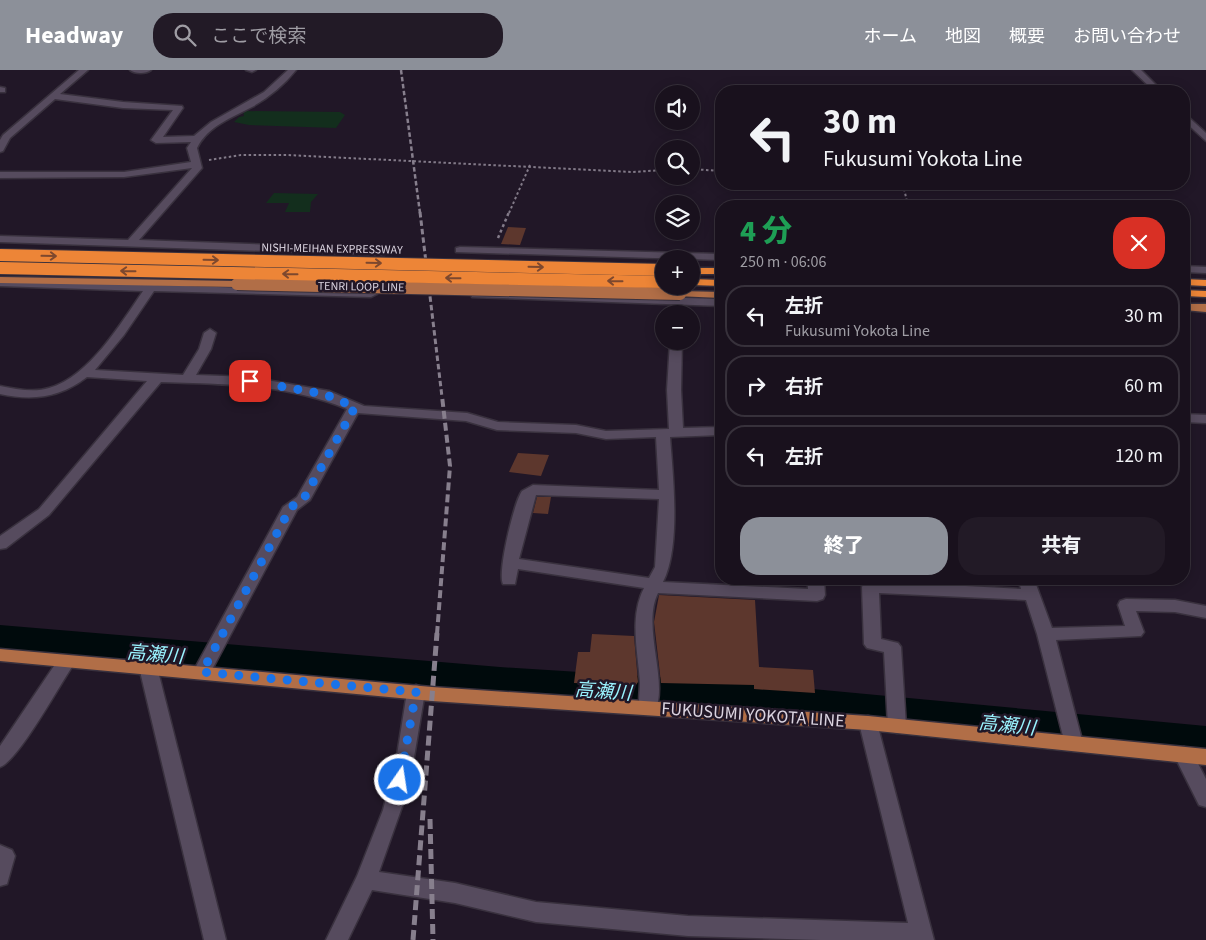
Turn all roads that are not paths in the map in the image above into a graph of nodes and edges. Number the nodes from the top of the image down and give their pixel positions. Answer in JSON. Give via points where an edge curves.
{"nodes":[{"id":1,"x":84,"y":70,"type":"edge"},
{"id":2,"x":134,"y":70,"type":"edge"},
{"id":3,"x":147,"y":70,"type":"edge"},
{"id":4,"x":292,"y":70,"type":"edge"},
{"id":5,"x":1136,"y":70,"type":"edge"},
{"id":6,"x":1152,"y":85,"type":"edge"},
{"id":7,"x":54,"y":96,"type":"junction"},
{"id":8,"x":1190,"y":122,"type":"edge"},
{"id":9,"x":1206,"y":138,"type":"edge"},
{"id":10,"x":197,"y":139,"type":"junction"},
{"id":11,"x":0,"y":149,"type":"edge"},
{"id":12,"x":197,"y":163,"type":"junction"},
{"id":13,"x":0,"y":175,"type":"edge"},
{"id":14,"x":0,"y":239,"type":"edge"},
{"id":15,"x":130,"y":243,"type":"junction"},
{"id":16,"x":460,"y":250,"type":"dead end"},
{"id":17,"x":384,"y":252,"type":"dead end"},
{"id":18,"x":0,"y":254,"type":"edge"},
{"id":19,"x":715,"y":257,"type":"edge"},
{"id":20,"x":0,"y":268,"type":"edge"},
{"id":21,"x":1190,"y":269,"type":"edge"},
{"id":22,"x":655,"y":270,"type":"edge"},
{"id":23,"x":1206,"y":270,"type":"edge"},
{"id":24,"x":700,"y":271,"type":"edge"},
{"id":25,"x":715,"y":271,"type":"edge"},
{"id":26,"x":0,"y":281,"type":"edge"},
{"id":27,"x":655,"y":282,"type":"edge"},
{"id":28,"x":700,"y":282,"type":"edge"},
{"id":29,"x":715,"y":282,"type":"edge"},
{"id":30,"x":1190,"y":282,"type":"edge"},
{"id":31,"x":1206,"y":283,"type":"edge"},
{"id":32,"x":150,"y":289,"type":"junction"},
{"id":33,"x":1190,"y":293,"type":"edge"},
{"id":34,"x":371,"y":294,"type":"dead end"},
{"id":35,"x":1206,"y":294,"type":"edge"},
{"id":36,"x":476,"y":295,"type":"dead end"},
{"id":37,"x":715,"y":296,"type":"edge"},
{"id":38,"x":679,"y":303,"type":"edge"},
{"id":39,"x":715,"y":303,"type":"edge"},
{"id":40,"x":1190,"y":307,"type":"edge"},
{"id":41,"x":1206,"y":308,"type":"edge"},
{"id":42,"x":210,"y":333,"type":"dead end"},
{"id":43,"x":676,"y":350,"type":"edge"},
{"id":44,"x":83,"y":373,"type":"junction"},
{"id":45,"x":157,"y":378,"type":"junction"},
{"id":46,"x":187,"y":379,"type":"junction"},
{"id":47,"x":0,"y":390,"type":"edge"},
{"id":48,"x":355,"y":407,"type":"junction"},
{"id":49,"x":1190,"y":418,"type":"edge"},
{"id":50,"x":1206,"y":419,"type":"edge"},
{"id":51,"x":715,"y":430,"type":"edge"},
{"id":52,"x":669,"y":432,"type":"junction"},
{"id":53,"x":667,"y":495,"type":"junction"},
{"id":54,"x":0,"y":544,"type":"edge"},
{"id":55,"x":510,"y":563,"type":"junction"},
{"id":56,"x":509,"y":580,"type":"dead end"},
{"id":57,"x":655,"y":585,"type":"junction"},
{"id":58,"x":816,"y":585,"type":"edge"},
{"id":59,"x":1028,"y":587,"type":"edge"},
{"id":60,"x":1206,"y":612,"type":"edge"},
{"id":61,"x":1046,"y":634,"type":"junction"},
{"id":62,"x":0,"y":655,"type":"edge"},
{"id":63,"x":66,"y":662,"type":"junction"},
{"id":64,"x":148,"y":667,"type":"junction"},
{"id":65,"x":202,"y":672,"type":"junction"},
{"id":66,"x":416,"y":692,"type":"junction"},
{"id":67,"x":648,"y":699,"type":"junction"},
{"id":68,"x":868,"y":723,"type":"junction"},
{"id":69,"x":897,"y":726,"type":"junction"},
{"id":70,"x":1074,"y":744,"type":"junction"},
{"id":71,"x":1184,"y":755,"type":"junction"},
{"id":72,"x":1206,"y":757,"type":"edge"},
{"id":73,"x":0,"y":759,"type":"edge"},
{"id":74,"x":1206,"y":799,"type":"edge"},
{"id":75,"x":0,"y":854,"type":"edge"},
{"id":76,"x":0,"y":877,"type":"edge"},
{"id":77,"x":367,"y":880,"type":"junction"},
{"id":78,"x":922,"y":936,"type":"edge"},
{"id":79,"x":215,"y":940,"type":"edge"},
{"id":80,"x":337,"y":940,"type":"edge"}],
"edges":[{"from":1,"to":7,"type":"street"},
{"from":2,"to":3,"type":"street"},
{"from":4,"to":10,"type":"street","via":[[275,88],[225,116]]},
{"from":5,"to":6,"type":"street"},
{"from":7,"to":10,"type":"street","via":[[179,108],[156,140]]},
{"from":7,"to":11,"type":"street","via":[[6,137]]},
{"from":8,"to":9,"type":"street"},
{"from":10,"to":12,"type":"street","via":[[192,148]]},
{"from":12,"to":13,"type":"street","via":[[174,170],[131,174]]},
{"from":12,"to":15,"type":"street","via":[[197,168]]},
{"from":14,"to":15,"type":"street"},
{"from":15,"to":17,"type":"street"},
{"from":16,"to":19,"type":"street"},
{"from":18,"to":22,"type":"highway","name":"NISHI-MEIHAN EXPRESSWAY","one_way":true,"bridge":true},
{"from":27,"to":20,"type":"highway","name":"NISHI-MEIHAN EXPRESSWAY","one_way":true,"bridge":true},
{"from":21,"to":23,"type":"street"},
{"from":24,"to":25,"type":"highway"},
{"from":26,"to":32,"type":"street"},
{"from":26,"to":38,"type":"main road","name":"TENRI LOOP LINE","bridge":true,"via":[[237,284]]},
{"from":28,"to":29,"type":"highway"},
{"from":30,"to":31,"type":"highway"},
{"from":32,"to":34,"type":"street"},
{"from":32,"to":44,"type":"street","via":[[117,338]]},
{"from":33,"to":35,"type":"highway"},
{"from":36,"to":38,"type":"street"},
{"from":37,"to":38,"type":"main road","name":"TENRI LOOP LINE"},
{"from":38,"to":39,"type":"street"},
{"from":40,"to":41,"type":"main road"},
{"from":42,"to":46,"type":"street","via":[[205,349]]},
{"from":43,"to":52,"type":"street"},
{"from":44,"to":45,"type":"street"},
{"from":44,"to":47,"type":"street","via":[[54,391],[36,394]]},
{"from":45,"to":46,"type":"street"},
{"from":45,"to":54,"type":"street","via":[[44,512]]},
{"from":46,"to":48,"type":"street","via":[[250,381],[324,394]]},
{"from":48,"to":52,"type":"street","via":[[467,417],[498,426],[606,435]]},
{"from":48,"to":65,"type":"street","via":[[303,500],[291,507]]},
{"from":49,"to":50,"type":"street"},
{"from":51,"to":52,"type":"street"},
{"from":52,"to":53,"type":"street"},
{"from":53,"to":55,"type":"street","via":[[533,490],[527,494]]},
{"from":53,"to":57,"type":"street","via":[[662,567]]},
{"from":55,"to":56,"type":"street"},
{"from":55,"to":57,"type":"street"},
{"from":57,"to":58,"type":"street","via":[[817,595]]},
{"from":57,"to":67,"type":"street","via":[[646,600],[644,632]]},
{"from":59,"to":61,"type":"street"},
{"from":59,"to":69,"type":"street","via":[[870,588],[873,644],[892,647]]},
{"from":60,"to":61,"type":"street","via":[[1175,606],[1126,605],[1136,632]]},
{"from":61,"to":70,"type":"street"},
{"from":62,"to":63,"type":"main road","name":"FUKUSUMI YOKOTA LINE"},
{"from":63,"to":64,"type":"main road","name":"FUKUSUMI YOKOTA LINE"},
{"from":63,"to":73,"type":"street"},
{"from":64,"to":65,"type":"main road","name":"FUKUSUMI YOKOTA LINE"},
{"from":64,"to":79,"type":"street"},
{"from":65,"to":66,"type":"main road","name":"FUKUSUMI YOKOTA LINE"},
{"from":66,"to":67,"type":"main road","name":"FUKUSUMI YOKOTA LINE"},
{"from":66,"to":77,"type":"street","via":[[405,765]]},
{"from":67,"to":68,"type":"main road","name":"FUKUSUMI YOKOTA LINE"},
{"from":68,"to":69,"type":"main road","name":"FUKUSUMI YOKOTA LINE"},
{"from":68,"to":78,"type":"street"},
{"from":69,"to":70,"type":"main road","name":"FUKUSUMI YOKOTA LINE"},
{"from":70,"to":71,"type":"main road","name":"FUKUSUMI YOKOTA LINE"},
{"from":71,"to":72,"type":"main road","name":"FUKUSUMI YOKOTA LINE"},
{"from":71,"to":74,"type":"street"},
{"from":75,"to":76,"type":"street","via":[[5,856]]},
{"from":77,"to":78,"type":"street","via":[[455,893],[536,912],[688,926]]},
{"from":77,"to":80,"type":"street"}]}
